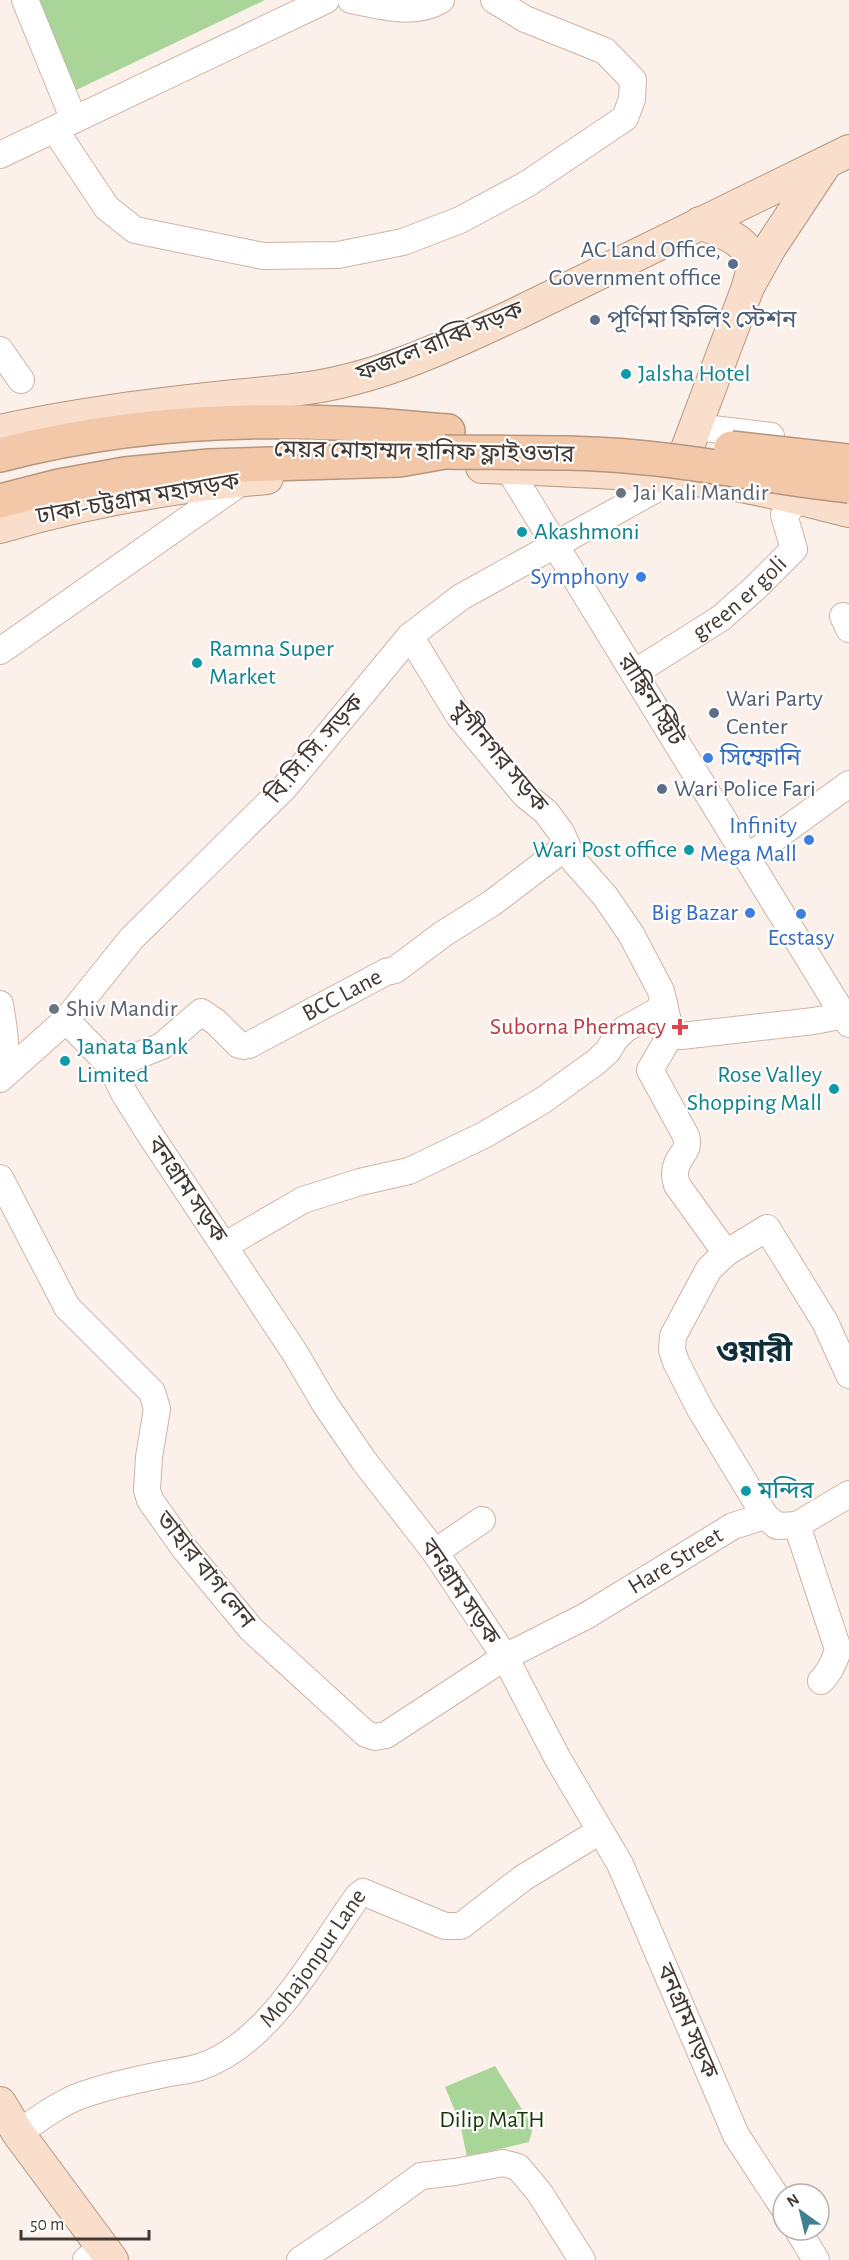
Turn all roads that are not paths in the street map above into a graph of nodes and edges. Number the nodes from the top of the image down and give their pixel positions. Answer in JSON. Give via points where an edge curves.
{"nodes":[{"id":1,"x":25,"y":0,"type":"edge"},
{"id":2,"x":300,"y":0,"type":"edge"},
{"id":3,"x":326,"y":0,"type":"edge"},
{"id":4,"x":351,"y":0,"type":"edge"},
{"id":5,"x":441,"y":0,"type":"edge"},
{"id":6,"x":494,"y":0,"type":"edge"},
{"id":7,"x":246,"y":31,"type":"junction"},
{"id":8,"x":66,"y":120,"type":"junction"},
{"id":9,"x":0,"y":143,"type":"edge"},
{"id":10,"x":0,"y":155,"type":"edge"},
{"id":11,"x":838,"y":157,"type":"edge"},
{"id":12,"x":700,"y":223,"type":"junction"},
{"id":13,"x":748,"y":287,"type":"junction"},
{"id":14,"x":0,"y":350,"type":"edge"},
{"id":15,"x":21,"y":380,"type":"dead end"},
{"id":16,"x":696,"y":427,"type":"junction"},
{"id":17,"x":0,"y":431,"type":"edge"},
{"id":18,"x":446,"y":441,"type":"junction"},
{"id":19,"x":849,"y":449,"type":"edge"},
{"id":20,"x":0,"y":455,"type":"edge"},
{"id":21,"x":849,"y":461,"type":"edge"},
{"id":22,"x":508,"y":468,"type":"junction"},
{"id":23,"x":0,"y":472,"type":"edge"},
{"id":24,"x":676,"y":478,"type":"junction"},
{"id":25,"x":244,"y":480,"type":"junction"},
{"id":26,"x":0,"y":483,"type":"edge"},
{"id":27,"x":849,"y":486,"type":"edge"},
{"id":28,"x":800,"y":498,"type":"junction"},
{"id":29,"x":0,"y":501,"type":"edge"},
{"id":30,"x":849,"y":511,"type":"edge"},
{"id":31,"x":0,"y":527,"type":"edge"},
{"id":32,"x":555,"y":543,"type":"junction"},
{"id":33,"x":410,"y":636,"type":"junction"},
{"id":34,"x":0,"y":651,"type":"edge"},
{"id":35,"x":634,"y":673,"type":"junction"},
{"id":36,"x":849,"y":784,"type":"edge"},
{"id":37,"x":567,"y":846,"type":"junction"},
{"id":38,"x":747,"y":858,"type":"junction"},
{"id":39,"x":664,"y":1003,"type":"junction"},
{"id":40,"x":0,"y":1004,"type":"edge"},
{"id":41,"x":66,"y":1020,"type":"junction"},
{"id":42,"x":847,"y":1020,"type":"edge"},
{"id":43,"x":671,"y":1034,"type":"junction"},
{"id":44,"x":111,"y":1066,"type":"junction"},
{"id":45,"x":0,"y":1074,"type":"edge"},
{"id":46,"x":0,"y":1079,"type":"edge"},
{"id":47,"x":0,"y":1178,"type":"edge"},
{"id":48,"x":224,"y":1246,"type":"junction"},
{"id":49,"x":726,"y":1253,"type":"junction"},
{"id":50,"x":849,"y":1375,"type":"edge"},
{"id":51,"x":849,"y":1494,"type":"edge"},
{"id":52,"x":765,"y":1516,"type":"junction"},
{"id":53,"x":482,"y":1520,"type":"dead end"},
{"id":54,"x":797,"y":1525,"type":"junction"},
{"id":55,"x":435,"y":1552,"type":"junction"},
{"id":56,"x":505,"y":1657,"type":"junction"},
{"id":57,"x":821,"y":1681,"type":"dead end"},
{"id":58,"x":600,"y":1831,"type":"junction"},
{"id":59,"x":0,"y":2103,"type":"edge"},
{"id":60,"x":18,"y":2133,"type":"junction"},
{"id":61,"x":771,"y":2189,"type":"edge"},
{"id":62,"x":805,"y":2242,"type":"edge"},
{"id":63,"x":100,"y":2256,"type":"edge"},
{"id":64,"x":300,"y":2260,"type":"edge"},
{"id":65,"x":582,"y":2260,"type":"edge"},
{"id":66,"x":816,"y":2260,"type":"edge"}],
"edges":[{"from":1,"to":8,"type":"street"},
{"from":2,"to":7,"type":"street"},
{"from":3,"to":7,"type":"street"},
{"from":4,"to":5,"type":"street","via":[[419,9]]},
{"from":6,"to":8,"type":"street","via":[[525,19],[605,51],[633,80],[632,99],[625,117],[527,184],[460,220],[403,242],[338,255],[263,255],[135,230],[107,208]]},
{"from":7,"to":8,"type":"street"},
{"from":8,"to":9,"type":"street"},
{"from":8,"to":10,"type":"street"},
{"from":11,"to":12,"type":"main road","name":"ফজলে রাব্বি সড়ক"},
{"from":11,"to":13,"type":"main road","via":[[771,246]]},
{"from":12,"to":13,"type":"main road","via":[[744,246],[752,266]]},
{"from":12,"to":17,"type":"main road","name":"ফজলে রাব্বি সড়ক","via":[[469,336],[378,372],[316,387],[116,410]]},
{"from":13,"to":16,"type":"main road"},
{"from":14,"to":15,"type":"street"},
{"from":16,"to":19,"type":"street"},
{"from":16,"to":24,"type":"main road"},
{"from":18,"to":20,"type":"highway","via":[[335,423],[237,423],[150,428]]},
{"from":18,"to":21,"type":"highway","name":"মেয়র মোহাম্মদ হানিফ ফ্লাইওভার","bridge":true,"via":[[489,429],[638,436]]},
{"from":18,"to":23,"type":"highway","name":"মেয়র মোহাম্মদ হানিফ ফ্লাইওভার","via":[[228,440],[105,451]]},
{"from":18,"to":26,"type":"highway","name":"মেয়র মোহাম্মদ হানিফ ফ্লাইওভার","via":[[402,448],[203,451],[55,471]]},
{"from":18,"to":27,"type":"highway","name":"মেয়র মোহাম্মদ হানিফ ফ্লাইওভার","bridge":true,"via":[[690,462]]},
{"from":18,"to":29,"type":"highway","via":[[399,460],[220,465],[125,474]]},
{"from":22,"to":24,"type":"main road","name":"ঢাকা-চট্টগ্রাম মহাসড়ক"},
{"from":22,"to":25,"type":"main road","name":"ঢাকা-চট্টগ্রাম মহাসড়ক","via":[[367,469]]},
{"from":22,"to":32,"type":"street","name":"রাঙ্কিন স্ট্রিট"},
{"from":24,"to":28,"type":"main road","name":"ঢাকা-চট্টগ্রাম মহাসড়ক"},
{"from":24,"to":32,"type":"street","name":"বি.সি.সি. সড়ক"},
{"from":25,"to":31,"type":"main road","name":"ঢাকা-চট্টগ্রাম মহাসড়ক","via":[[147,493]]},
{"from":25,"to":34,"type":"street"},
{"from":28,"to":30,"type":"main road","name":"ঢাকা-চট্টগ্রাম মহাসড়ক"},
{"from":28,"to":35,"type":"street","name":"green er goli","via":[[784,515],[794,549],[721,618]]},
{"from":32,"to":33,"type":"street","name":"বি.সি.সি. সড়ক","via":[[461,597]]},
{"from":32,"to":35,"type":"street","name":"রাঙ্কিন স্ট্রিট"},
{"from":33,"to":37,"type":"street","name":"যুগীনগর সড়ক","via":[[459,716],[525,795],[546,812]]},
{"from":33,"to":41,"type":"street","name":"বি.সি.সি. সড়ক","via":[[285,787],[132,938]]},
{"from":35,"to":38,"type":"street","name":"রাঙ্কিন স্ট্রিট"},
{"from":36,"to":38,"type":"street"},
{"from":37,"to":39,"type":"street","name":"যুগীনগর সড়ক","via":[[574,861],[631,934]]},
{"from":37,"to":44,"type":"street","name":"BCC Lane","via":[[395,970],[249,1044],[239,1045],[201,1012],[162,1046]]},
{"from":38,"to":42,"type":"street","name":"রাঙ্কিন স্ট্রিট"},
{"from":39,"to":43,"type":"street","name":"যুগীনগর সড়ক"},
{"from":39,"to":48,"type":"street","via":[[656,1012],[625,1029],[596,1062],[542,1101],[484,1135],[409,1171],[303,1200]]},
{"from":40,"to":45,"type":"street","via":[[4,1065]]},
{"from":41,"to":44,"type":"street","name":"বনগ্রাম সড়ক"},
{"from":41,"to":46,"type":"street","name":"বি.সি.সি. সড়ক"},
{"from":42,"to":43,"type":"street"},
{"from":43,"to":49,"type":"street","via":[[650,1070],[688,1144],[676,1164],[677,1185]]},
{"from":44,"to":48,"type":"street","name":"বনগ্রাম সড়ক","via":[[124,1093]]},
{"from":47,"to":56,"type":"street","name":"তাহার বাগ লেন","via":[[67,1307],[152,1392],[157,1409],[149,1457],[150,1500],[183,1548],[272,1651],[366,1734],[375,1737],[386,1735]]},
{"from":48,"to":55,"type":"street","name":"বনগ্রাম সড়ক","via":[[364,1461]]},
{"from":49,"to":50,"type":"street","via":[[767,1228],[825,1322]]},
{"from":49,"to":52,"type":"street","via":[[709,1269],[682,1316],[672,1350],[700,1409]]},
{"from":51,"to":54,"type":"street"},
{"from":52,"to":54,"type":"street","via":[[777,1526]]},
{"from":52,"to":56,"type":"street","name":"Hare Street","via":[[733,1526],[585,1616]]},
{"from":53,"to":55,"type":"street"},
{"from":54,"to":57,"type":"street","via":[[838,1649]]},
{"from":55,"to":56,"type":"street","name":"বনগ্রাম সড়ক"},
{"from":56,"to":58,"type":"street","name":"বনগ্রাম সড়ক"},
{"from":58,"to":60,"type":"street","name":"Mohajonpur Lane","via":[[523,1878],[461,1926],[446,1926],[363,1892],[291,1994],[232,2051],[201,2067],[83,2094]]},
{"from":58,"to":61,"type":"street","name":"বনগ্রাম সড়ক","via":[[620,1864],[736,2135]]},
{"from":59,"to":60,"type":"main road"},
{"from":60,"to":63,"type":"main road"},
{"from":62,"to":66,"type":"street"},
{"from":64,"to":65,"type":"street","via":[[421,2176],[503,2163],[518,2167],[539,2192]]}]}
